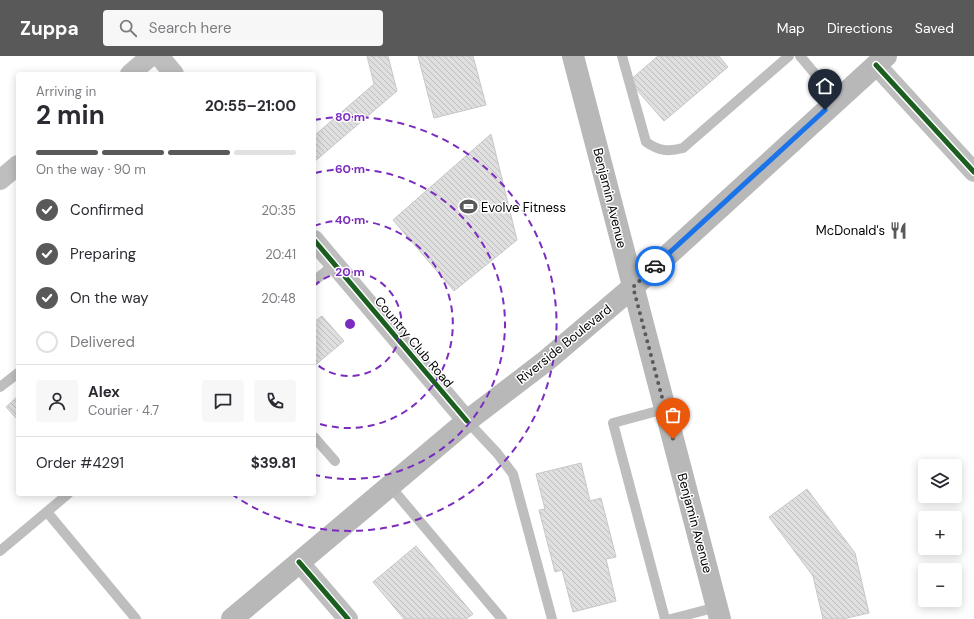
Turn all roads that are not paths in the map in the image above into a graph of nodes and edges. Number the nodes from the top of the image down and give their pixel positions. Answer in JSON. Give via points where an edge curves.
{"nodes":[{"id":1,"x":151,"y":56,"type":"edge"},
{"id":2,"x":159,"y":56,"type":"edge"},
{"id":3,"x":573,"y":56,"type":"edge"},
{"id":4,"x":622,"y":56,"type":"edge"},
{"id":5,"x":789,"y":56,"type":"edge"},
{"id":6,"x":800,"y":56,"type":"edge"},
{"id":7,"x":881,"y":60,"type":"edge"},
{"id":8,"x":132,"y":72,"type":"edge"},
{"id":9,"x":172,"y":72,"type":"edge"},
{"id":10,"x":837,"y":100,"type":"junction"},
{"id":11,"x":16,"y":167,"type":"edge"},
{"id":12,"x":974,"y":172,"type":"edge"},
{"id":13,"x":0,"y":180,"type":"edge"},
{"id":14,"x":316,"y":242,"type":"edge"},
{"id":15,"x":334,"y":264,"type":"junction"},
{"id":16,"x":316,"y":280,"type":"edge"},
{"id":17,"x":633,"y":287,"type":"junction"},
{"id":18,"x":16,"y":375,"type":"edge"},
{"id":19,"x":0,"y":387,"type":"edge"},
{"id":20,"x":665,"y":409,"type":"junction"},
{"id":21,"x":467,"y":421,"type":"junction"},
{"id":22,"x":316,"y":439,"type":"edge"},
{"id":23,"x":335,"y":461,"type":"dead end"},
{"id":24,"x":390,"y":486,"type":"junction"},
{"id":25,"x":66,"y":496,"type":"edge"},
{"id":26,"x":47,"y":512,"type":"junction"},
{"id":27,"x":0,"y":551,"type":"edge"},
{"id":28,"x":299,"y":562,"type":"junction"},
{"id":29,"x":718,"y":613,"type":"edge"},
{"id":30,"x":136,"y":619,"type":"edge"},
{"id":31,"x":232,"y":619,"type":"edge"},
{"id":32,"x":348,"y":619,"type":"edge"},
{"id":33,"x":502,"y":619,"type":"edge"},
{"id":34,"x":552,"y":619,"type":"edge"},
{"id":35,"x":665,"y":619,"type":"edge"},
{"id":36,"x":671,"y":619,"type":"edge"}],
"edges":[{"from":1,"to":8,"type":"street"},
{"from":2,"to":9,"type":"street"},
{"from":3,"to":17,"type":"main road","name":"Benjamin Avenue"},
{"from":4,"to":5,"type":"lane","via":[[646,142],[657,149],[670,151],[683,148]]},
{"from":6,"to":10,"type":"lane"},
{"from":7,"to":10,"type":"main road","name":"Riverside Boulevard"},
{"from":7,"to":12,"type":"street"},
{"from":10,"to":17,"type":"main road","name":"Riverside Boulevard"},
{"from":11,"to":13,"type":"street"},
{"from":14,"to":15,"type":"street","name":"Country Club Road"},
{"from":15,"to":16,"type":"lane"},
{"from":15,"to":21,"type":"street","name":"Country Club Road"},
{"from":17,"to":20,"type":"main road","name":"Benjamin Avenue"},
{"from":17,"to":21,"type":"main road","name":"Riverside Boulevard","via":[[547,360]]},
{"from":18,"to":19,"type":"lane"},
{"from":20,"to":29,"type":"main road","name":"Benjamin Avenue"},
{"from":20,"to":35,"type":"lane","via":[[613,423]]},
{"from":21,"to":24,"type":"main road","name":"Riverside Boulevard"},
{"from":21,"to":34,"type":"lane","via":[[513,474]]},
{"from":22,"to":23,"type":"lane"},
{"from":24,"to":28,"type":"main road","name":"Riverside Boulevard"},
{"from":24,"to":33,"type":"lane"},
{"from":25,"to":26,"type":"lane"},
{"from":26,"to":27,"type":"lane"},
{"from":26,"to":30,"type":"lane"},
{"from":28,"to":31,"type":"main road","name":"Riverside Boulevard"},
{"from":28,"to":32,"type":"street"},
{"from":29,"to":36,"type":"lane"}]}
